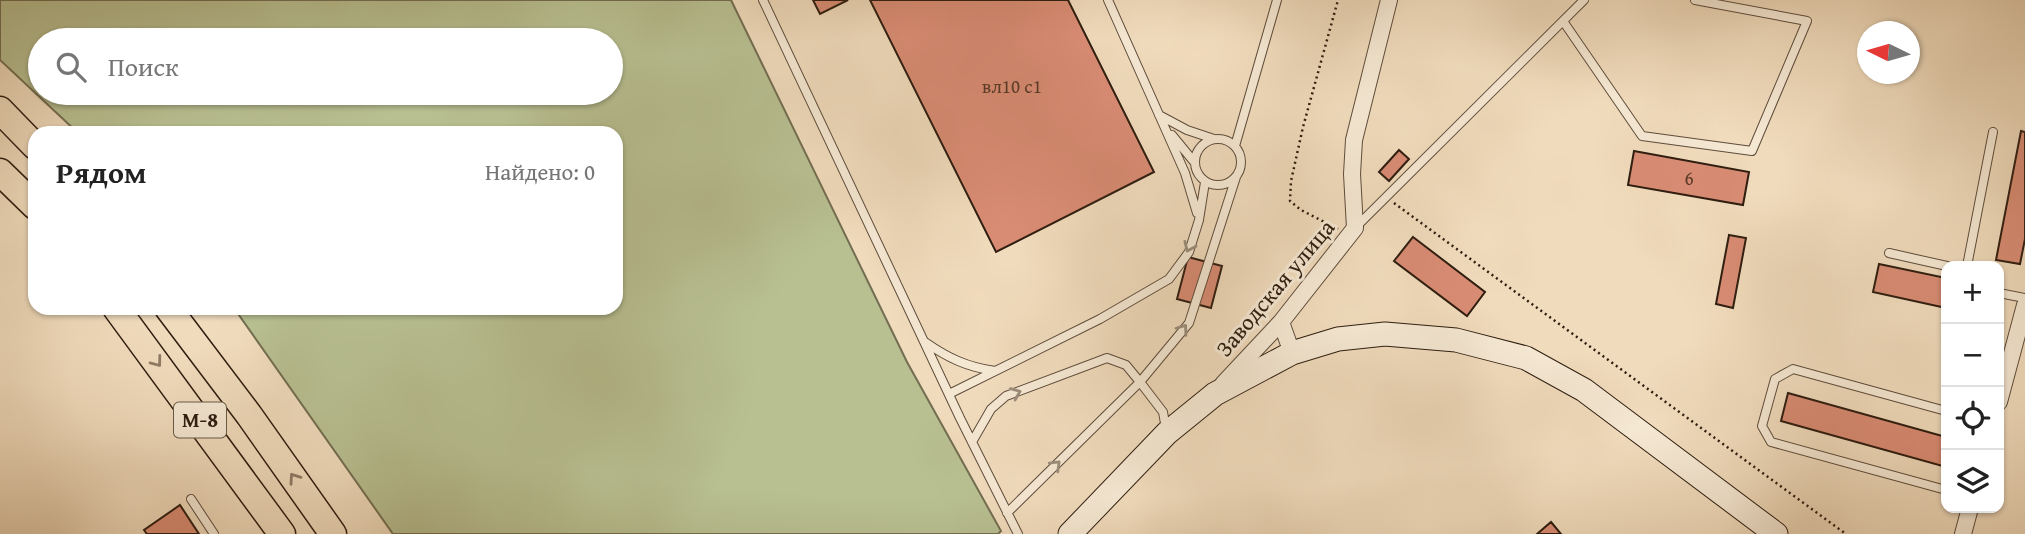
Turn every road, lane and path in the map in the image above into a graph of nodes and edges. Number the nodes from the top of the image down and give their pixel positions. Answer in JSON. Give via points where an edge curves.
{"nodes":[{"id":1,"x":763,"y":0,"type":"edge"},
{"id":2,"x":1108,"y":0,"type":"edge"},
{"id":3,"x":1278,"y":0,"type":"edge"},
{"id":4,"x":1338,"y":0,"type":"edge"},
{"id":5,"x":1389,"y":0,"type":"edge"},
{"id":6,"x":1584,"y":0,"type":"edge"},
{"id":7,"x":1695,"y":0,"type":"edge"},
{"id":8,"x":1563,"y":21,"type":"junction"},
{"id":9,"x":0,"y":110,"type":"edge"},
{"id":10,"x":1159,"y":115,"type":"junction"},
{"id":11,"x":1993,"y":132,"type":"dead end"},
{"id":12,"x":28,"y":139,"type":"edge"},
{"id":13,"x":1214,"y":139,"type":"junction"},
{"id":14,"x":1235,"y":146,"type":"junction"},
{"id":15,"x":1195,"y":163,"type":"junction"},
{"id":16,"x":0,"y":172,"type":"edge"},
{"id":17,"x":1236,"y":177,"type":"junction"},
{"id":18,"x":1205,"y":182,"type":"junction"},
{"id":19,"x":1387,"y":197,"type":"junction"},
{"id":20,"x":28,"y":199,"type":"edge"},
{"id":21,"x":1199,"y":220,"type":"junction"},
{"id":22,"x":1352,"y":232,"type":"junction"},
{"id":23,"x":1889,"y":253,"type":"dead end"},
{"id":24,"x":1968,"y":261,"type":"edge"},
{"id":25,"x":1941,"y":265,"type":"edge"},
{"id":26,"x":2004,"y":294,"type":"edge"},
{"id":27,"x":2025,"y":298,"type":"edge"},
{"id":28,"x":2025,"y":305,"type":"edge"},
{"id":29,"x":121,"y":315,"type":"edge"},
{"id":30,"x":173,"y":315,"type":"edge"},
{"id":31,"x":1281,"y":322,"type":"junction"},
{"id":32,"x":925,"y":341,"type":"junction"},
{"id":33,"x":1292,"y":353,"type":"junction"},
{"id":34,"x":995,"y":371,"type":"junction"},
{"id":35,"x":1140,"y":383,"type":"junction"},
{"id":36,"x":2003,"y":387,"type":"edge"},
{"id":37,"x":949,"y":394,"type":"junction"},
{"id":38,"x":1215,"y":394,"type":"junction"},
{"id":39,"x":1941,"y":410,"type":"edge"},
{"id":40,"x":1167,"y":433,"type":"junction"},
{"id":41,"x":972,"y":442,"type":"junction"},
{"id":42,"x":1941,"y":489,"type":"edge"},
{"id":43,"x":191,"y":499,"type":"dead end"},
{"id":44,"x":1007,"y":513,"type":"junction"},
{"id":45,"x":1969,"y":513,"type":"edge"},
{"id":46,"x":214,"y":534,"type":"edge"},
{"id":47,"x":282,"y":534,"type":"edge"},
{"id":48,"x":333,"y":534,"type":"edge"},
{"id":49,"x":1018,"y":534,"type":"edge"},
{"id":50,"x":1069,"y":534,"type":"edge"},
{"id":51,"x":1776,"y":534,"type":"edge"},
{"id":52,"x":1846,"y":534,"type":"edge"},
{"id":53,"x":1963,"y":534,"type":"edge"}],
"edges":[{"from":1,"to":32,"type":"lane"},
{"from":2,"to":10,"type":"lane"},
{"from":3,"to":14,"type":"lane"},
{"from":4,"to":22,"type":"path","via":[[1303,127],[1290,201]]},
{"from":5,"to":22,"type":"street","name":"Заводская улица","via":[[1354,140]]},
{"from":6,"to":8,"type":"lane"},
{"from":7,"to":8,"type":"lane","via":[[1807,21],[1752,151],[1642,136]]},
{"from":8,"to":19,"type":"lane"},
{"from":9,"to":12,"type":"highway"},
{"from":10,"to":13,"type":"lane"},
{"from":10,"to":15,"type":"lane"},
{"from":10,"to":21,"type":"lane","via":[[1195,199]]},
{"from":11,"to":24,"type":"lane"},
{"from":13,"to":14,"type":"lane"},
{"from":13,"to":15,"type":"lane","via":[[1204,143]]},
{"from":14,"to":17,"type":"lane","via":[[1241,167]]},
{"from":15,"to":18,"type":"lane"},
{"from":16,"to":20,"type":"highway"},
{"from":17,"to":18,"type":"lane","via":[[1227,184]]},
{"from":35,"to":17,"type":"lane","one_way":true,"via":[[1189,323]]},
{"from":18,"to":21,"type":"lane"},
{"from":19,"to":22,"type":"lane"},
{"from":19,"to":52,"type":"path"},
{"from":21,"to":34,"type":"lane","one_way":true,"via":[[1189,252],[1169,279]]},
{"from":22,"to":31,"type":"street","name":"Заводская улица"},
{"from":23,"to":25,"type":"lane"},
{"from":26,"to":27,"type":"lane"},
{"from":28,"to":36,"type":"street"},
{"from":29,"to":47,"type":"highway","number":"М-8","one_way":true},
{"from":48,"to":30,"type":"highway","number":"М-8","one_way":true},
{"from":31,"to":33,"type":"street"},
{"from":31,"to":38,"type":"street","name":"Заводская улица"},
{"from":32,"to":34,"type":"lane","via":[[956,362]]},
{"from":32,"to":37,"type":"lane"},
{"from":33,"to":38,"type":"main road"},
{"from":33,"to":51,"type":"main road","via":[[1338,339],[1385,334],[1456,340],[1527,358],[1584,390]]},
{"from":34,"to":37,"type":"lane"},
{"from":35,"to":40,"type":"lane","via":[[1163,412]]},
{"from":41,"to":35,"type":"lane","one_way":true,"via":[[991,410],[1006,396],[1107,358],[1126,365]]},
{"from":44,"to":35,"type":"lane","one_way":true},
{"from":37,"to":41,"type":"lane"},
{"from":38,"to":40,"type":"main road"},
{"from":39,"to":42,"type":"lane","via":[[1793,369],[1775,379],[1762,426],[1771,442]]},
{"from":40,"to":50,"type":"main road"},
{"from":41,"to":44,"type":"lane"},
{"from":43,"to":46,"type":"lane"},
{"from":44,"to":49,"type":"lane"},
{"from":45,"to":53,"type":"street"}]}
